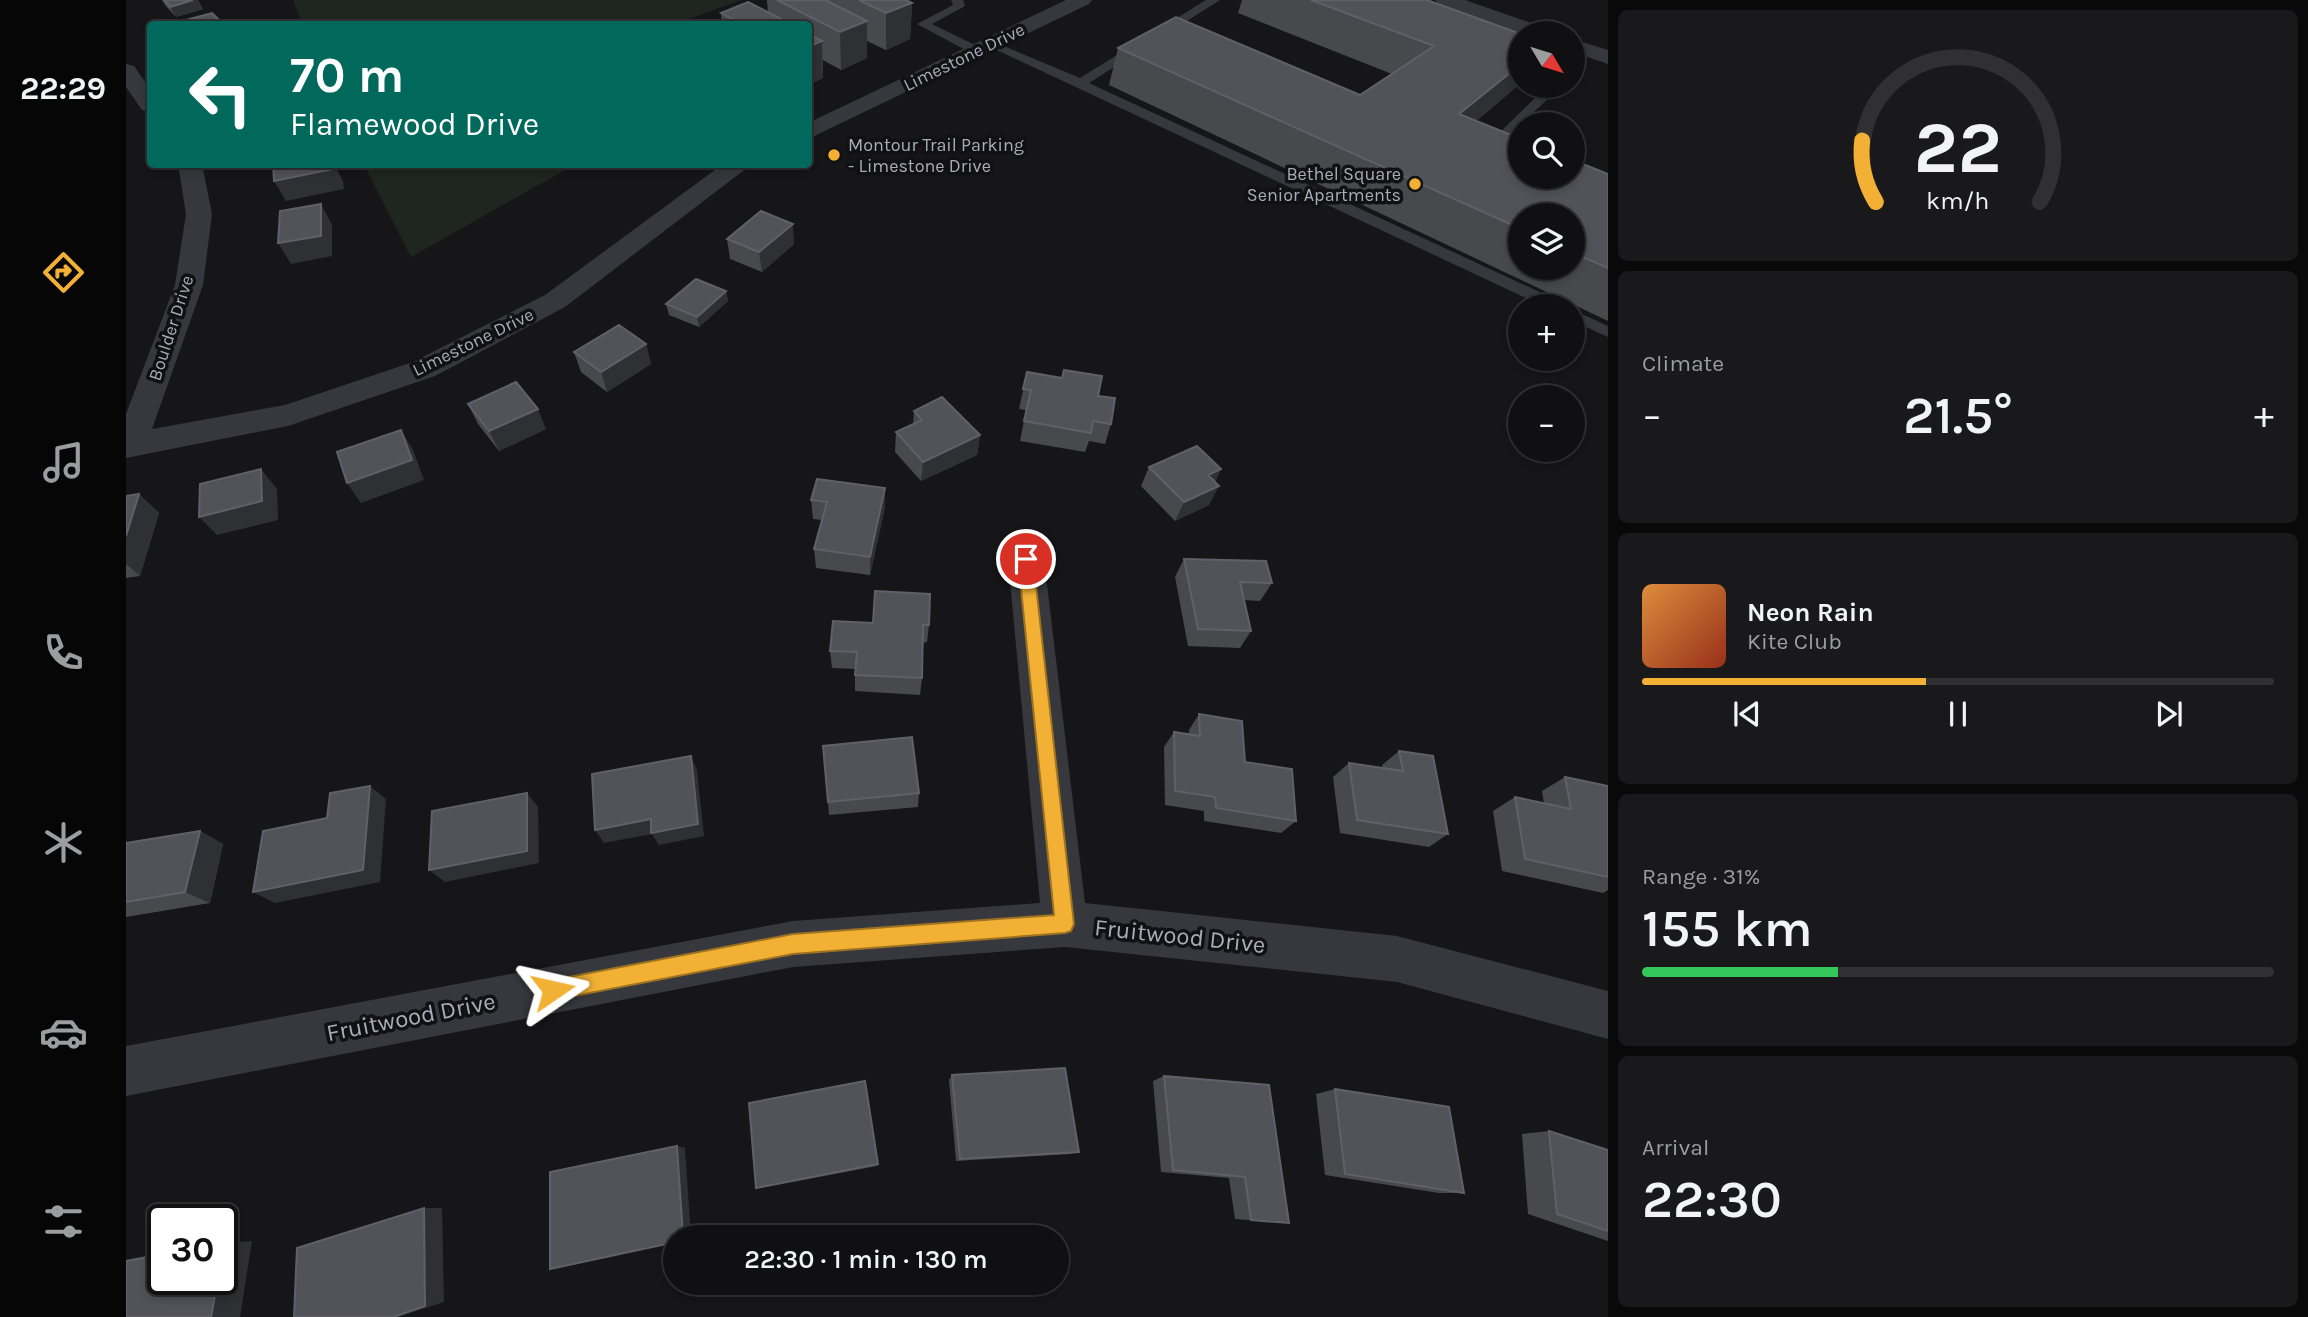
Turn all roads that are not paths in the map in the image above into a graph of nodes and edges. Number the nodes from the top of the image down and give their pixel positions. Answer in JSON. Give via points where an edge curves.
{"nodes":[{"id":1,"x":957,"y":0,"type":"edge"},
{"id":2,"x":1082,"y":0,"type":"edge"},
{"id":3,"x":1214,"y":0,"type":"edge"},
{"id":4,"x":1445,"y":0,"type":"edge"},
{"id":5,"x":1508,"y":22,"type":"edge"},
{"id":6,"x":984,"y":47,"type":"junction"},
{"id":7,"x":1586,"y":49,"type":"edge"},
{"id":8,"x":1608,"y":57,"type":"edge"},
{"id":9,"x":126,"y":71,"type":"edge"},
{"id":10,"x":1080,"y":83,"type":"junction"},
{"id":11,"x":1542,"y":98,"type":"edge"},
{"id":12,"x":147,"y":101,"type":"edge"},
{"id":13,"x":812,"y":130,"type":"edge"},
{"id":14,"x":1492,"y":167,"type":"edge"},
{"id":15,"x":191,"y":168,"type":"edge"},
{"id":16,"x":735,"y":168,"type":"edge"},
{"id":17,"x":1529,"y":294,"type":"edge"},
{"id":18,"x":1585,"y":321,"type":"edge"},
{"id":19,"x":1608,"y":332,"type":"edge"},
{"id":20,"x":128,"y":446,"type":"edge"},
{"id":21,"x":1026,"y":559,"type":"dead end"},
{"id":22,"x":1065,"y":924,"type":"junction"},
{"id":23,"x":1608,"y":1015,"type":"edge"},
{"id":24,"x":126,"y":1072,"type":"edge"}],
"edges":[{"from":1,"to":6,"type":"lane","via":[[958,6],[923,24]]},
{"from":2,"to":6,"type":"street","name":"Limestone Drive"},
{"from":3,"to":10,"type":"lane"},
{"from":4,"to":5,"type":"street"},
{"from":6,"to":10,"type":"lane"},
{"from":6,"to":13,"type":"street","name":"Limestone Drive"},
{"from":7,"to":8,"type":"street"},
{"from":9,"to":12,"type":"street"},
{"from":10,"to":17,"type":"lane"},
{"from":11,"to":14,"type":"lane","via":[[1488,152]]},
{"from":15,"to":20,"type":"street","name":"Boulder Drive","via":[[199,214],[188,285]]},
{"from":16,"to":20,"type":"street","name":"Limestone Drive","via":[[555,301],[424,369],[288,415]]},
{"from":18,"to":19,"type":"lane"},
{"from":21,"to":22,"type":"street"},
{"from":22,"to":23,"type":"street","name":"Fruitwood Drive","via":[[1397,959]]},
{"from":22,"to":24,"type":"street","name":"Fruitwood Drive","via":[[793,944]]}]}
